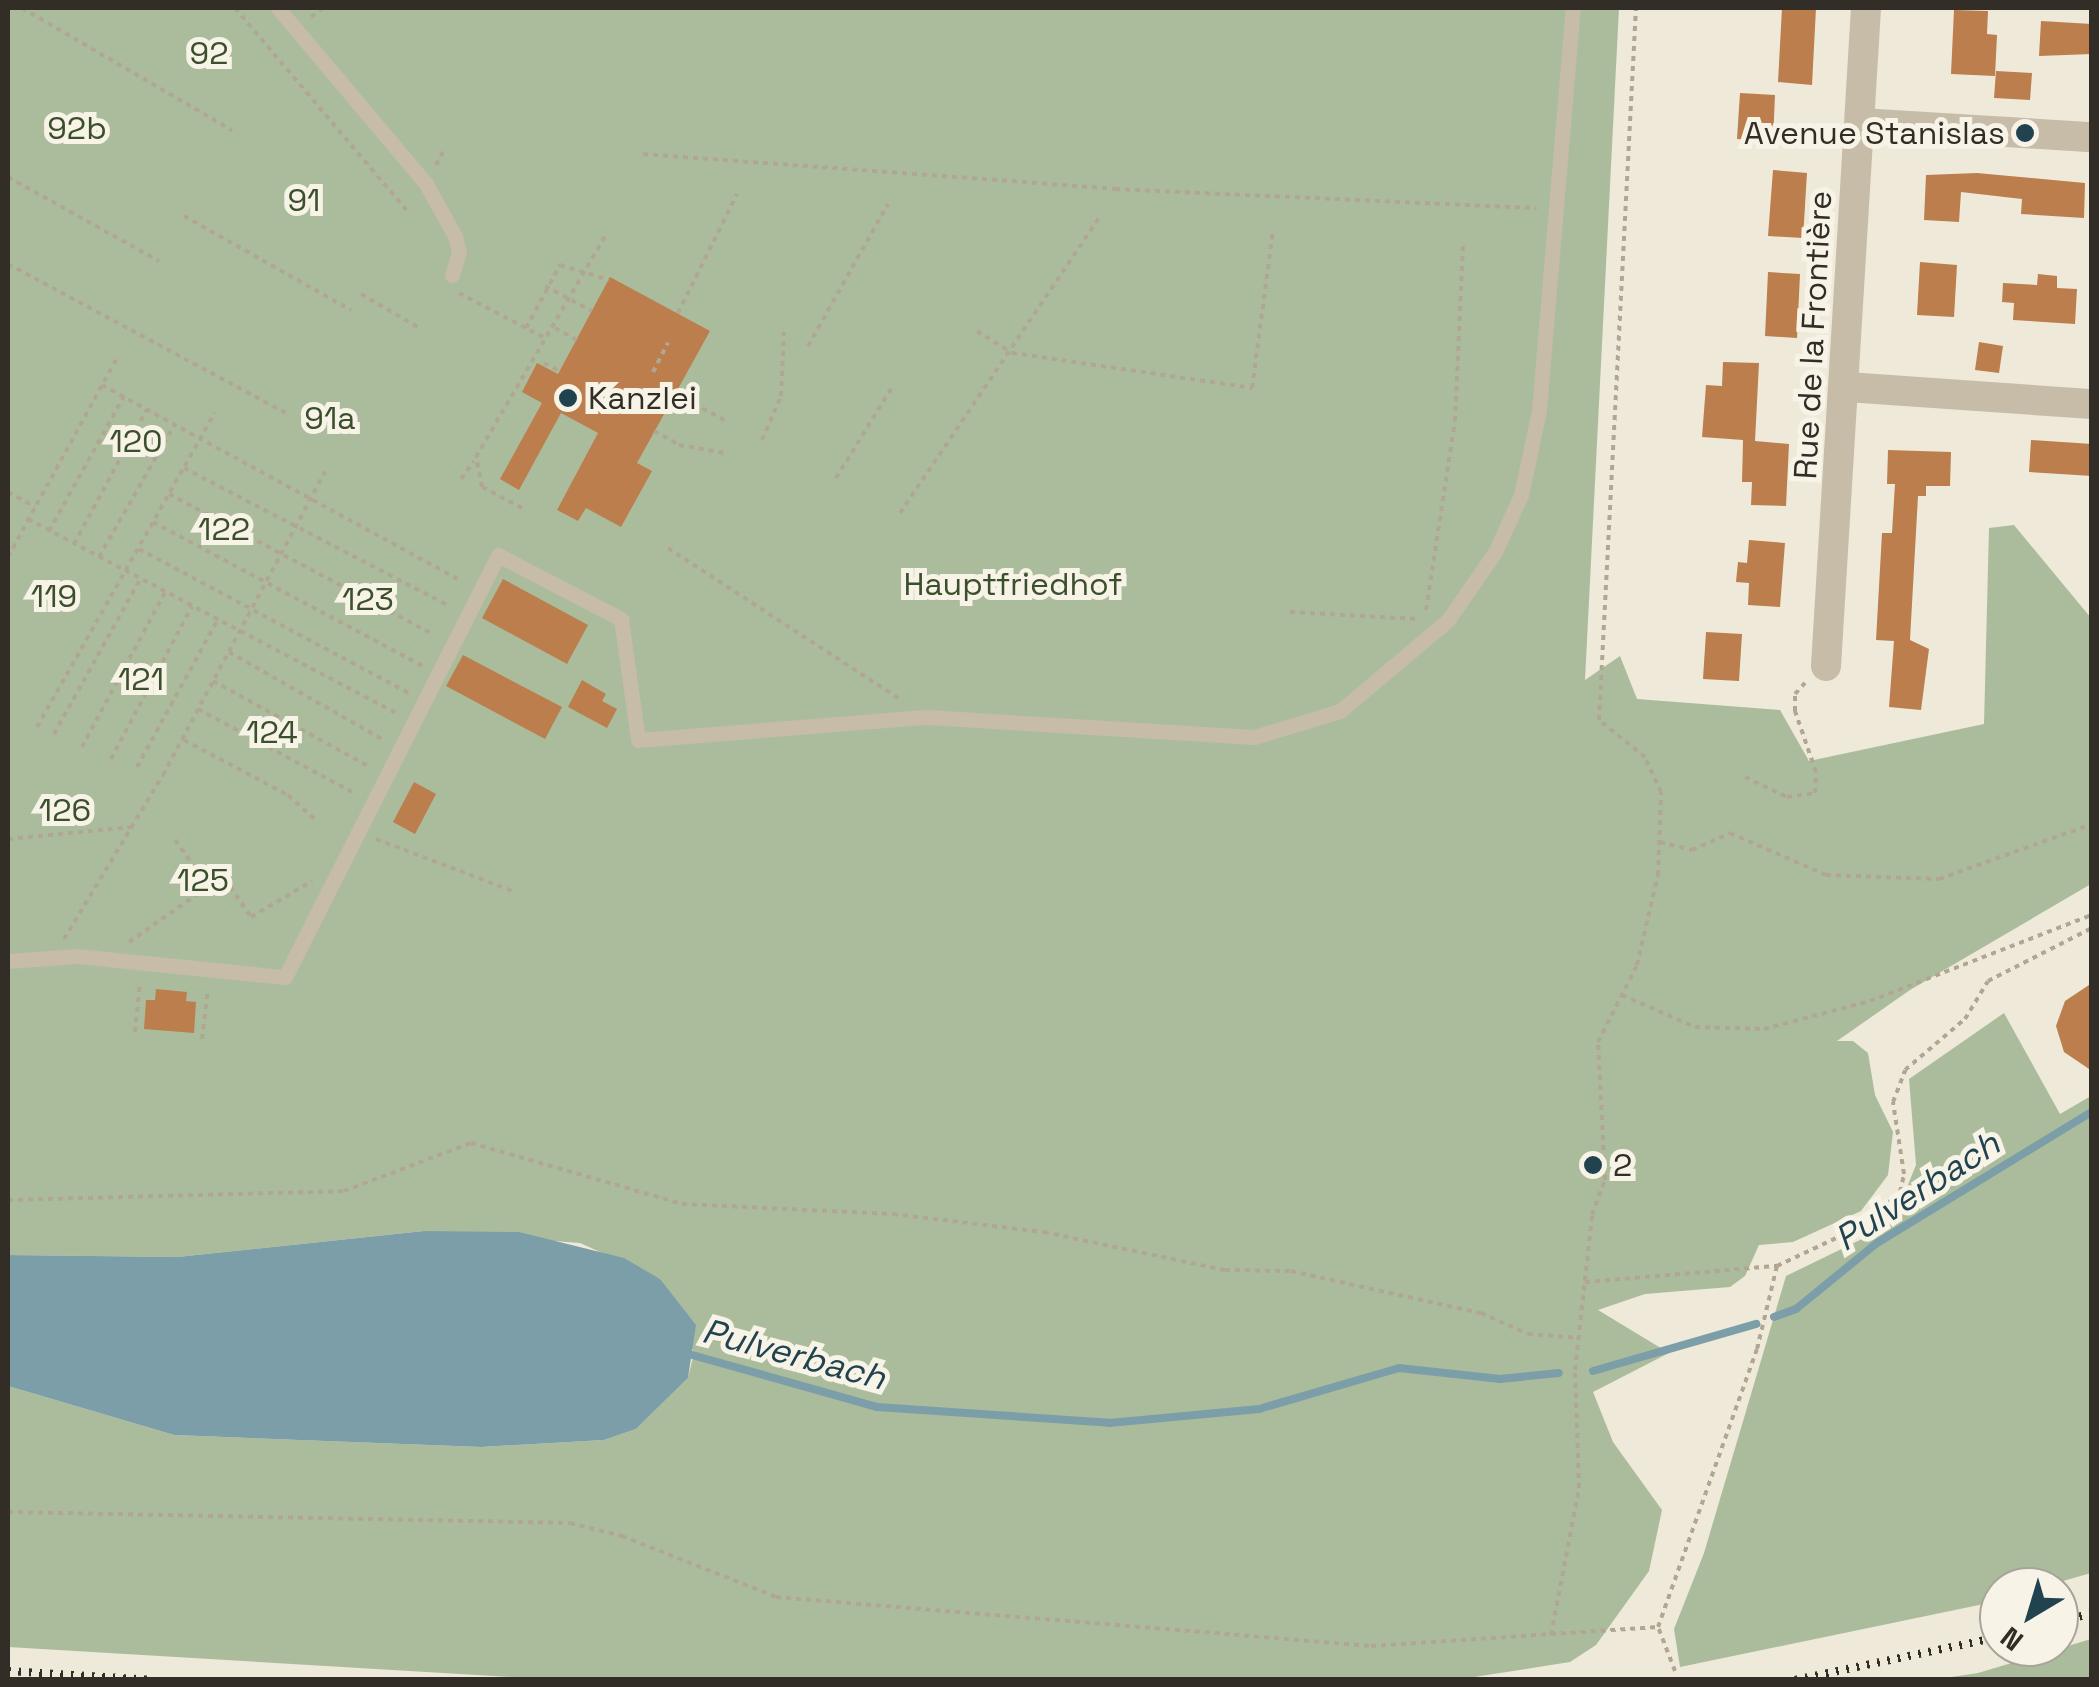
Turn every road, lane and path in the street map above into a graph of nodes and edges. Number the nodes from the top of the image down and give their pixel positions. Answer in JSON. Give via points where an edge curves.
{"nodes":[{"id":1,"x":22,"y":8,"type":"edge"},
{"id":2,"x":236,"y":8,"type":"edge"},
{"id":3,"x":278,"y":8,"type":"edge"},
{"id":4,"x":1573,"y":8,"type":"edge"},
{"id":5,"x":1636,"y":8,"type":"edge"},
{"id":6,"x":1866,"y":8,"type":"edge"},
{"id":7,"x":1860,"y":123,"type":"junction"},
{"id":8,"x":232,"y":130,"type":"dead end"},
{"id":9,"x":2092,"y":137,"type":"edge"},
{"id":10,"x":643,"y":154,"type":"dead end"},
{"id":11,"x":8,"y":177,"type":"edge"},
{"id":12,"x":737,"y":194,"type":"dead end"},
{"id":13,"x":888,"y":204,"type":"dead end"},
{"id":14,"x":1560,"y":209,"type":"junction"},
{"id":15,"x":408,"y":213,"type":"dead end"},
{"id":16,"x":184,"y":216,"type":"dead end"},
{"id":17,"x":1098,"y":218,"type":"dead end"},
{"id":18,"x":1273,"y":231,"type":"dead end"},
{"id":19,"x":605,"y":236,"type":"dead end"},
{"id":20,"x":1464,"y":242,"type":"dead end"},
{"id":21,"x":159,"y":261,"type":"dead end"},
{"id":22,"x":8,"y":264,"type":"edge"},
{"id":23,"x":581,"y":276,"type":"junction"},
{"id":24,"x":449,"y":280,"type":"joint"},
{"id":25,"x":609,"y":280,"type":"dead end"},
{"id":26,"x":546,"y":287,"type":"junction"},
{"id":27,"x":361,"y":294,"type":"dead end"},
{"id":28,"x":569,"y":299,"type":"junction"},
{"id":29,"x":352,"y":310,"type":"dead end"},
{"id":30,"x":592,"y":311,"type":"dead end"},
{"id":31,"x":678,"y":314,"type":"dead end"},
{"id":32,"x":554,"y":327,"type":"junction"},
{"id":33,"x":526,"y":328,"type":"junction"},
{"id":34,"x":422,"y":329,"type":"dead end"},
{"id":35,"x":977,"y":331,"type":"dead end"},
{"id":36,"x":784,"y":332,"type":"dead end"},
{"id":37,"x":547,"y":339,"type":"junction"},
{"id":38,"x":577,"y":340,"type":"dead end"},
{"id":39,"x":668,"y":344,"type":"dead end"},
{"id":40,"x":808,"y":346,"type":"dead end"},
{"id":41,"x":1012,"y":352,"type":"junction"},
{"id":42,"x":536,"y":359,"type":"junction"},
{"id":43,"x":116,"y":360,"type":"dead end"},
{"id":44,"x":560,"y":371,"type":"dead end"},
{"id":45,"x":653,"y":372,"type":"dead end"},
{"id":46,"x":102,"y":384,"type":"junction"},
{"id":47,"x":1847,"y":387,"type":"junction"},
{"id":48,"x":891,"y":389,"type":"dead end"},
{"id":49,"x":676,"y":394,"type":"dead end"},
{"id":50,"x":124,"y":396,"type":"junction"},
{"id":51,"x":2092,"y":404,"type":"edge"},
{"id":52,"x":147,"y":409,"type":"junction"},
{"id":53,"x":215,"y":413,"type":"dead end"},
{"id":54,"x":290,"y":415,"type":"dead end"},
{"id":55,"x":728,"y":422,"type":"dead end"},
{"id":56,"x":175,"y":424,"type":"junction"},
{"id":57,"x":654,"y":432,"type":"dead end"},
{"id":58,"x":201,"y":438,"type":"junction"},
{"id":59,"x":762,"y":440,"type":"dead end"},
{"id":60,"x":724,"y":453,"type":"dead end"},
{"id":61,"x":476,"y":458,"type":"junction"},
{"id":62,"x":184,"y":468,"type":"junction"},
{"id":63,"x":325,"y":472,"type":"dead end"},
{"id":64,"x":836,"y":478,"type":"dead end"},
{"id":65,"x":462,"y":480,"type":"dead end"},
{"id":66,"x":8,"y":492,"type":"edge"},
{"id":67,"x":169,"y":494,"type":"junction"},
{"id":68,"x":311,"y":498,"type":"junction"},
{"id":69,"x":35,"y":507,"type":"junction"},
{"id":70,"x":522,"y":508,"type":"dead end"},
{"id":71,"x":900,"y":513,"type":"dead end"},
{"id":72,"x":28,"y":520,"type":"junction"},
{"id":73,"x":153,"y":522,"type":"junction"},
{"id":74,"x":296,"y":526,"type":"junction"},
{"id":75,"x":49,"y":531,"type":"junction"},
{"id":76,"x":74,"y":544,"type":"junction"},
{"id":77,"x":138,"y":548,"type":"junction"},
{"id":78,"x":668,"y":548,"type":"dead end"},
{"id":79,"x":282,"y":554,"type":"junction"},
{"id":80,"x":8,"y":557,"type":"edge"},
{"id":81,"x":99,"y":557,"type":"junction"},
{"id":82,"x":125,"y":572,"type":"junction"},
{"id":83,"x":140,"y":579,"type":"junction"},
{"id":84,"x":266,"y":582,"type":"junction"},
{"id":85,"x":480,"y":590,"type":"junction"},
{"id":86,"x":165,"y":592,"type":"junction"},
{"id":87,"x":192,"y":606,"type":"junction"},
{"id":88,"x":252,"y":609,"type":"junction"},
{"id":89,"x":1290,"y":612,"type":"dead end"},
{"id":90,"x":466,"y":615,"type":"junction"},
{"id":91,"x":218,"y":620,"type":"junction"},
{"id":92,"x":240,"y":631,"type":"junction"},
{"id":93,"x":451,"y":644,"type":"junction"},
{"id":94,"x":229,"y":652,"type":"junction"},
{"id":95,"x":1826,"y":666,"type":"joint"},
{"id":96,"x":436,"y":673,"type":"junction"},
{"id":97,"x":214,"y":681,"type":"junction"},
{"id":98,"x":422,"y":700,"type":"junction"},
{"id":99,"x":198,"y":710,"type":"junction"},
{"id":100,"x":927,"y":717,"type":"junction"},
{"id":101,"x":410,"y":721,"type":"junction"},
{"id":102,"x":37,"y":727,"type":"dead end"},
{"id":103,"x":54,"y":734,"type":"dead end"},
{"id":104,"x":182,"y":739,"type":"junction"},
{"id":105,"x":82,"y":747,"type":"dead end"},
{"id":106,"x":397,"y":747,"type":"junction"},
{"id":107,"x":111,"y":758,"type":"dead end"},
{"id":108,"x":137,"y":767,"type":"dead end"},
{"id":109,"x":383,"y":774,"type":"junction"},
{"id":110,"x":1745,"y":776,"type":"dead end"},
{"id":111,"x":368,"y":801,"type":"junction"},
{"id":112,"x":316,"y":820,"type":"dead end"},
{"id":113,"x":2092,"y":824,"type":"edge"},
{"id":114,"x":132,"y":826,"type":"junction"},
{"id":115,"x":354,"y":831,"type":"junction"},
{"id":116,"x":8,"y":839,"type":"edge"},
{"id":117,"x":175,"y":840,"type":"dead end"},
{"id":118,"x":1659,"y":842,"type":"junction"},
{"id":119,"x":219,"y":870,"type":"dead end"},
{"id":120,"x":223,"y":876,"type":"junction"},
{"id":121,"x":332,"y":878,"type":"junction"},
{"id":122,"x":208,"y":886,"type":"junction"},
{"id":123,"x":512,"y":891,"type":"dead end"},
{"id":124,"x":2092,"y":915,"type":"edge"},
{"id":125,"x":2092,"y":928,"type":"edge"},
{"id":126,"x":53,"y":956,"type":"junction"},
{"id":127,"x":105,"y":959,"type":"junction"},
{"id":128,"x":8,"y":961,"type":"edge"},
{"id":129,"x":210,"y":970,"type":"junction"},
{"id":130,"x":141,"y":974,"type":"dead end"},
{"id":131,"x":1622,"y":995,"type":"junction"},
{"id":132,"x":136,"y":1032,"type":"dead end"},
{"id":133,"x":202,"y":1040,"type":"dead end"},
{"id":134,"x":8,"y":1200,"type":"edge"},
{"id":135,"x":1777,"y":1266,"type":"junction"},
{"id":136,"x":1585,"y":1282,"type":"junction"},
{"id":137,"x":1579,"y":1338,"type":"junction"},
{"id":138,"x":8,"y":1512,"type":"edge"},
{"id":139,"x":1658,"y":1627,"type":"junction"},
{"id":140,"x":1552,"y":1635,"type":"junction"},
{"id":141,"x":1675,"y":1672,"type":"dead end"}],
"edges":[{"from":1,"to":8,"type":"path"},
{"from":2,"to":15,"type":"path"},
{"from":3,"to":24,"type":"lane","via":[[426,184],[459,252]]},
{"from":4,"to":14,"type":"lane"},
{"from":5,"to":118,"type":"path","via":[[1599,720],[1646,757],[1662,792]]},
{"from":6,"to":7,"type":"street","name":"Rue de la Frontière"},
{"from":7,"to":9,"type":"street"},
{"from":7,"to":47,"type":"street","name":"Rue de la Frontière"},
{"from":10,"to":14,"type":"path","via":[[1115,189]]},
{"from":11,"to":21,"type":"path"},
{"from":12,"to":31,"type":"path"},
{"from":13,"to":40,"type":"path"},
{"from":14,"to":100,"type":"lane","via":[[1537,429],[1521,495],[1495,552],[1448,620],[1382,681],[1310,724],[1254,737]]},
{"from":16,"to":29,"type":"path"},
{"from":17,"to":41,"type":"path"},
{"from":18,"to":41,"type":"path","via":[[1252,388]]},
{"from":19,"to":23,"type":"path"},
{"from":20,"to":89,"type":"path","via":[[1456,421],[1425,619]]},
{"from":22,"to":54,"type":"path"},
{"from":23,"to":25,"type":"path"},
{"from":23,"to":26,"type":"path","via":[[560,266]]},
{"from":23,"to":28,"type":"path"},
{"from":24,"to":33,"type":"path"},
{"from":26,"to":28,"type":"path"},
{"from":26,"to":33,"type":"path"},
{"from":27,"to":34,"type":"path"},
{"from":28,"to":30,"type":"path"},
{"from":28,"to":32,"type":"path"},
{"from":32,"to":37,"type":"path"},
{"from":32,"to":38,"type":"path"},
{"from":33,"to":37,"type":"path"},
{"from":35,"to":41,"type":"path"},
{"from":36,"to":59,"type":"path","via":[[780,396]]},
{"from":37,"to":42,"type":"path"},
{"from":39,"to":45,"type":"path"},
{"from":41,"to":71,"type":"path"},
{"from":42,"to":44,"type":"path"},
{"from":42,"to":61,"type":"path"},
{"from":43,"to":46,"type":"path"},
{"from":46,"to":50,"type":"path"},
{"from":46,"to":69,"type":"path"},
{"from":47,"to":51,"type":"street"},
{"from":47,"to":95,"type":"street","name":"Rue de la Frontière"},
{"from":48,"to":64,"type":"path"},
{"from":49,"to":55,"type":"path"},
{"from":50,"to":52,"type":"path"},
{"from":50,"to":75,"type":"path"},
{"from":52,"to":56,"type":"path"},
{"from":52,"to":76,"type":"path"},
{"from":53,"to":58,"type":"path"},
{"from":56,"to":58,"type":"path"},
{"from":56,"to":81,"type":"path"},
{"from":57,"to":60,"type":"path","via":[[678,445]]},
{"from":58,"to":62,"type":"path"},
{"from":58,"to":68,"type":"path"},
{"from":61,"to":65,"type":"path"},
{"from":61,"to":70,"type":"path","via":[[482,486]]},
{"from":62,"to":67,"type":"path"},
{"from":62,"to":74,"type":"path"},
{"from":63,"to":68,"type":"path"},
{"from":66,"to":69,"type":"path"},
{"from":67,"to":73,"type":"path"},
{"from":67,"to":79,"type":"path"},
{"from":68,"to":74,"type":"path"},
{"from":68,"to":85,"type":"path"},
{"from":69,"to":72,"type":"path"},
{"from":72,"to":75,"type":"path"},
{"from":72,"to":80,"type":"path"},
{"from":73,"to":77,"type":"path"},
{"from":73,"to":84,"type":"path"},
{"from":74,"to":79,"type":"path"},
{"from":74,"to":90,"type":"path"},
{"from":75,"to":76,"type":"path"},
{"from":76,"to":81,"type":"path"},
{"from":77,"to":82,"type":"path"},
{"from":77,"to":88,"type":"path"},
{"from":78,"to":100,"type":"path"},
{"from":79,"to":84,"type":"path"},
{"from":79,"to":93,"type":"path"},
{"from":81,"to":82,"type":"path"},
{"from":82,"to":83,"type":"path"},
{"from":82,"to":102,"type":"path"},
{"from":83,"to":86,"type":"path"},
{"from":83,"to":103,"type":"path"},
{"from":84,"to":88,"type":"path"},
{"from":84,"to":96,"type":"path"},
{"from":85,"to":90,"type":"lane"},
{"from":85,"to":100,"type":"lane","via":[[498,555],[622,619],[638,740]]},
{"from":86,"to":87,"type":"path"},
{"from":86,"to":105,"type":"path"},
{"from":87,"to":91,"type":"path"},
{"from":87,"to":107,"type":"path"},
{"from":88,"to":92,"type":"path"},
{"from":88,"to":98,"type":"path"},
{"from":90,"to":93,"type":"lane"},
{"from":91,"to":92,"type":"path"},
{"from":91,"to":108,"type":"path"},
{"from":92,"to":94,"type":"path"},
{"from":92,"to":101,"type":"path"},
{"from":93,"to":96,"type":"lane"},
{"from":94,"to":97,"type":"path"},
{"from":94,"to":106,"type":"path"},
{"from":95,"to":110,"type":"path","via":[[1794,700],[1816,772],[1815,792],[1787,797]]},
{"from":96,"to":98,"type":"lane"},
{"from":97,"to":99,"type":"path"},
{"from":97,"to":109,"type":"path"},
{"from":98,"to":101,"type":"lane"},
{"from":99,"to":104,"type":"path"},
{"from":99,"to":111,"type":"path"},
{"from":101,"to":106,"type":"lane"},
{"from":104,"to":112,"type":"path","via":[[288,794]]},
{"from":104,"to":114,"type":"path"},
{"from":106,"to":109,"type":"lane"},
{"from":109,"to":111,"type":"lane"},
{"from":111,"to":115,"type":"lane"},
{"from":113,"to":118,"type":"path","via":[[1939,879],[1826,875],[1730,833],[1692,850]]},
{"from":114,"to":116,"type":"path"},
{"from":114,"to":126,"type":"path"},
{"from":115,"to":121,"type":"lane"},
{"from":115,"to":123,"type":"path"},
{"from":117,"to":122,"type":"path"},
{"from":118,"to":131,"type":"path","via":[[1637,964]]},
{"from":119,"to":120,"type":"path"},
{"from":120,"to":121,"type":"path","via":[[251,917],[302,883]]},
{"from":120,"to":122,"type":"path"},
{"from":121,"to":129,"type":"lane","via":[[285,978]]},
{"from":122,"to":127,"type":"path"},
{"from":124,"to":131,"type":"path","via":[[1870,1001],[1764,1029],[1695,1027]]},
{"from":125,"to":135,"type":"path","via":[[1988,981],[1965,1018],[1896,1082],[1904,1174],[1888,1206],[1844,1238]]},
{"from":126,"to":127,"type":"lane"},
{"from":126,"to":128,"type":"lane"},
{"from":127,"to":129,"type":"lane"},
{"from":129,"to":133,"type":"path"},
{"from":130,"to":132,"type":"path"},
{"from":131,"to":136,"type":"path","via":[[1598,1042],[1605,1180],[1592,1215]]},
{"from":134,"to":137,"type":"path","via":[[344,1191],[471,1143],[682,1204],[893,1214],[1044,1232],[1225,1270],[1291,1271],[1481,1313],[1528,1334]]},
{"from":135,"to":136,"type":"path"},
{"from":135,"to":139,"type":"path","via":[[1758,1349]]},
{"from":136,"to":137,"type":"path"},
{"from":137,"to":140,"type":"path","via":[[1579,1488]]},
{"from":138,"to":140,"type":"path","via":[[570,1523],[622,1536],[776,1597],[1371,1646]]},
{"from":139,"to":140,"type":"path"},
{"from":139,"to":141,"type":"path"}]}
